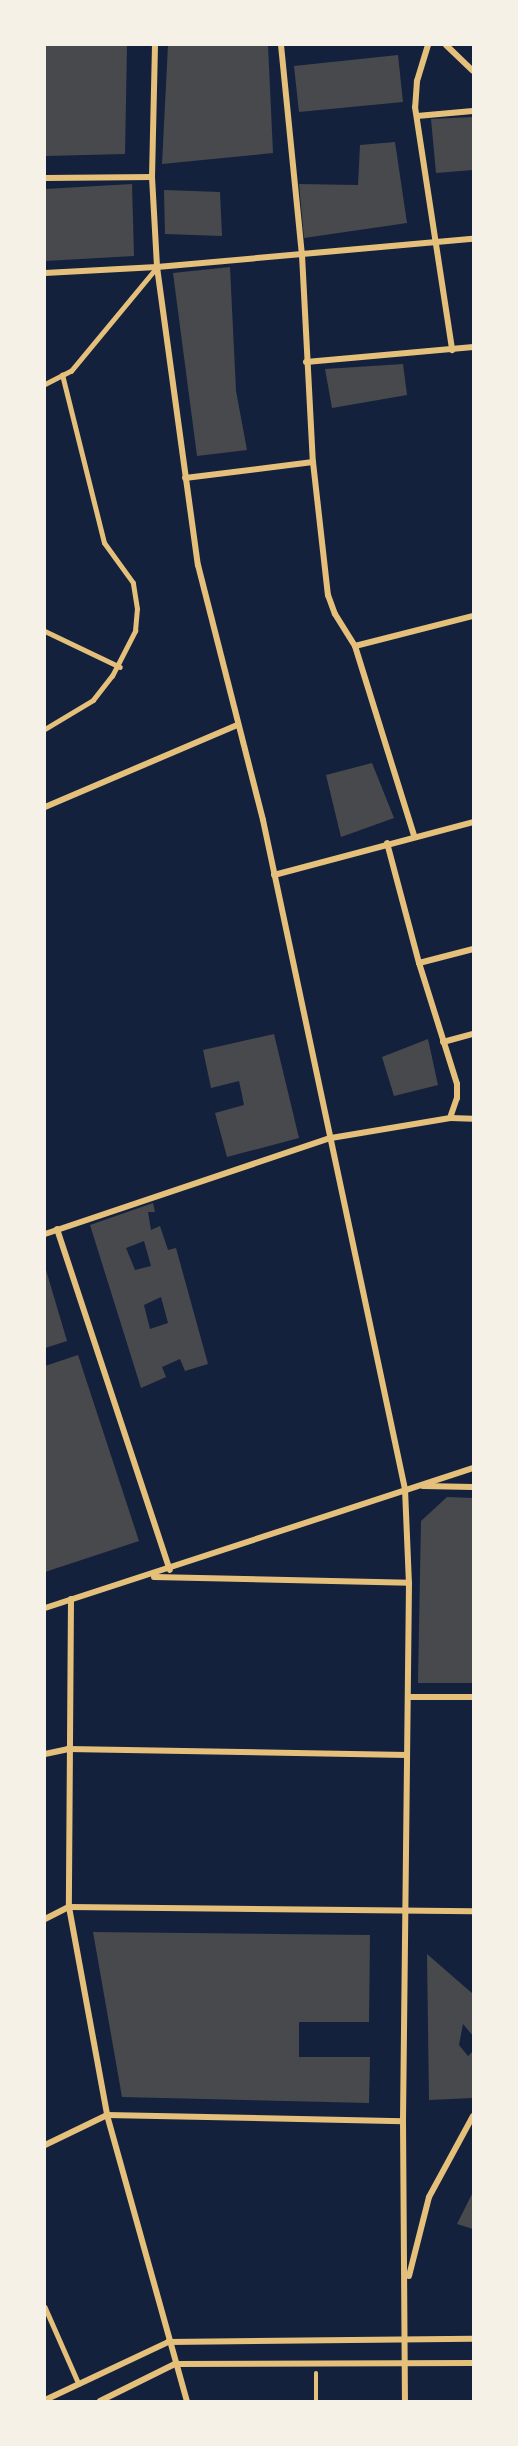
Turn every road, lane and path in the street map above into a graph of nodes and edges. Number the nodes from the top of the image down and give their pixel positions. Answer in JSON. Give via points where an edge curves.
{"nodes":[{"id":1,"x":154,"y":45,"type":"edge"},
{"id":2,"x":281,"y":45,"type":"edge"},
{"id":3,"x":428,"y":45,"type":"edge"},
{"id":4,"x":446,"y":45,"type":"edge"},
{"id":5,"x":473,"y":71,"type":"edge"},
{"id":6,"x":473,"y":111,"type":"edge"},
{"id":7,"x":417,"y":116,"type":"junction"},
{"id":8,"x":152,"y":177,"type":"junction"},
{"id":9,"x":45,"y":178,"type":"edge"},
{"id":10,"x":473,"y":239,"type":"edge"},
{"id":11,"x":437,"y":240,"type":"junction"},
{"id":12,"x":302,"y":255,"type":"junction"},
{"id":13,"x":157,"y":267,"type":"junction"},
{"id":14,"x":45,"y":273,"type":"edge"},
{"id":15,"x":473,"y":347,"type":"edge"},
{"id":16,"x":452,"y":350,"type":"junction"},
{"id":17,"x":306,"y":362,"type":"junction"},
{"id":18,"x":63,"y":375,"type":"junction"},
{"id":19,"x":45,"y":384,"type":"edge"},
{"id":20,"x":313,"y":462,"type":"junction"},
{"id":21,"x":185,"y":478,"type":"junction"},
{"id":22,"x":473,"y":616,"type":"edge"},
{"id":23,"x":45,"y":631,"type":"edge"},
{"id":24,"x":355,"y":646,"type":"junction"},
{"id":25,"x":120,"y":667,"type":"junction"},
{"id":26,"x":237,"y":725,"type":"junction"},
{"id":27,"x":45,"y":729,"type":"edge"},
{"id":28,"x":45,"y":807,"type":"edge"},
{"id":29,"x":473,"y":822,"type":"edge"},
{"id":30,"x":414,"y":836,"type":"junction"},
{"id":31,"x":387,"y":843,"type":"junction"},
{"id":32,"x":274,"y":874,"type":"junction"},
{"id":33,"x":473,"y":949,"type":"edge"},
{"id":34,"x":419,"y":963,"type":"junction"},
{"id":35,"x":473,"y":1034,"type":"edge"},
{"id":36,"x":443,"y":1042,"type":"junction"},
{"id":37,"x":450,"y":1118,"type":"junction"},
{"id":38,"x":473,"y":1119,"type":"edge"},
{"id":39,"x":331,"y":1138,"type":"junction"},
{"id":40,"x":57,"y":1229,"type":"junction"},
{"id":41,"x":45,"y":1234,"type":"edge"},
{"id":42,"x":473,"y":1468,"type":"edge"},
{"id":43,"x":417,"y":1486,"type":"junction"},
{"id":44,"x":473,"y":1488,"type":"edge"},
{"id":45,"x":405,"y":1489,"type":"junction"},
{"id":46,"x":170,"y":1569,"type":"junction"},
{"id":47,"x":148,"y":1577,"type":"junction"},
{"id":48,"x":409,"y":1584,"type":"junction"},
{"id":49,"x":71,"y":1599,"type":"junction"},
{"id":50,"x":45,"y":1608,"type":"edge"},
{"id":51,"x":408,"y":1697,"type":"junction"},
{"id":52,"x":473,"y":1697,"type":"edge"},
{"id":53,"x":68,"y":1749,"type":"junction"},
{"id":54,"x":45,"y":1754,"type":"edge"},
{"id":55,"x":407,"y":1755,"type":"junction"},
{"id":56,"x":69,"y":1907,"type":"junction"},
{"id":57,"x":406,"y":1911,"type":"junction"},
{"id":58,"x":473,"y":1911,"type":"edge"},
{"id":59,"x":45,"y":1919,"type":"edge"},
{"id":60,"x":107,"y":2115,"type":"junction"},
{"id":61,"x":473,"y":2116,"type":"edge"},
{"id":62,"x":403,"y":2121,"type":"junction"},
{"id":63,"x":45,"y":2145,"type":"edge"},
{"id":64,"x":407,"y":2286,"type":"junction"},
{"id":65,"x":45,"y":2307,"type":"edge"},
{"id":66,"x":473,"y":2339,"type":"edge"},
{"id":67,"x":406,"y":2340,"type":"junction"},
{"id":68,"x":168,"y":2342,"type":"junction"},
{"id":69,"x":473,"y":2362,"type":"edge"},
{"id":70,"x":407,"y":2363,"type":"junction"},
{"id":71,"x":175,"y":2364,"type":"junction"},
{"id":72,"x":316,"y":2364,"type":"junction"},
{"id":73,"x":79,"y":2384,"type":"junction"},
{"id":74,"x":45,"y":2400,"type":"edge"},
{"id":75,"x":100,"y":2401,"type":"edge"},
{"id":76,"x":187,"y":2401,"type":"edge"},
{"id":77,"x":316,"y":2401,"type":"edge"},
{"id":78,"x":405,"y":2401,"type":"edge"}],
"edges":[{"from":1,"to":8,"type":"street"},
{"from":2,"to":12,"type":"street"},
{"from":3,"to":7,"type":"street","via":[[415,93]]},
{"from":4,"to":5,"type":"street"},
{"from":6,"to":7,"type":"street"},
{"from":7,"to":11,"type":"street"},
{"from":8,"to":9,"type":"street"},
{"from":8,"to":13,"type":"street"},
{"from":10,"to":11,"type":"street"},
{"from":11,"to":12,"type":"street"},
{"from":11,"to":16,"type":"street"},
{"from":12,"to":13,"type":"street"},
{"from":12,"to":17,"type":"street"},
{"from":13,"to":14,"type":"street"},
{"from":13,"to":18,"type":"lane","via":[[71,371]]},
{"from":13,"to":21,"type":"street","via":[[177,390]]},
{"from":15,"to":16,"type":"street"},
{"from":16,"to":17,"type":"street"},
{"from":17,"to":20,"type":"street"},
{"from":18,"to":19,"type":"lane"},
{"from":18,"to":25,"type":"lane","via":[[104,543],[133,582],[135,631]]},
{"from":20,"to":21,"type":"street"},
{"from":20,"to":24,"type":"street","via":[[328,595],[334,614]]},
{"from":21,"to":26,"type":"street","via":[[207,611]]},
{"from":22,"to":24,"type":"street"},
{"from":23,"to":25,"type":"lane"},
{"from":24,"to":30,"type":"street"},
{"from":25,"to":27,"type":"lane","via":[[93,699]]},
{"from":26,"to":28,"type":"street"},
{"from":26,"to":32,"type":"street"},
{"from":29,"to":30,"type":"street"},
{"from":30,"to":31,"type":"street"},
{"from":31,"to":32,"type":"street"},
{"from":31,"to":34,"type":"street"},
{"from":32,"to":39,"type":"street"},
{"from":33,"to":34,"type":"street"},
{"from":34,"to":36,"type":"street"},
{"from":35,"to":36,"type":"street"},
{"from":36,"to":37,"type":"street","via":[[457,1084],[458,1098]]},
{"from":37,"to":38,"type":"street"},
{"from":37,"to":39,"type":"street"},
{"from":39,"to":40,"type":"street"},
{"from":39,"to":45,"type":"street"},
{"from":40,"to":41,"type":"street"},
{"from":40,"to":46,"type":"street"},
{"from":42,"to":43,"type":"street"},
{"from":43,"to":44,"type":"street"},
{"from":43,"to":45,"type":"street"},
{"from":45,"to":46,"type":"street"},
{"from":45,"to":48,"type":"street"},
{"from":46,"to":47,"type":"street"},
{"from":47,"to":48,"type":"street"},
{"from":47,"to":49,"type":"street"},
{"from":48,"to":51,"type":"street"},
{"from":49,"to":50,"type":"street"},
{"from":49,"to":53,"type":"street"},
{"from":51,"to":52,"type":"street"},
{"from":51,"to":55,"type":"street"},
{"from":53,"to":54,"type":"street"},
{"from":53,"to":55,"type":"street"},
{"from":53,"to":56,"type":"street"},
{"from":55,"to":57,"type":"street"},
{"from":56,"to":57,"type":"street"},
{"from":56,"to":59,"type":"street"},
{"from":56,"to":60,"type":"street"},
{"from":57,"to":58,"type":"street"},
{"from":57,"to":62,"type":"street"},
{"from":60,"to":62,"type":"street"},
{"from":60,"to":63,"type":"street"},
{"from":60,"to":68,"type":"street"},
{"from":61,"to":64,"type":"street","via":[[429,2197]]},
{"from":62,"to":64,"type":"street"},
{"from":64,"to":67,"type":"street"},
{"from":65,"to":73,"type":"lane"},
{"from":66,"to":67,"type":"street"},
{"from":67,"to":68,"type":"street"},
{"from":67,"to":70,"type":"street"},
{"from":68,"to":71,"type":"street"},
{"from":68,"to":73,"type":"street"},
{"from":69,"to":70,"type":"street"},
{"from":70,"to":72,"type":"street"},
{"from":70,"to":78,"type":"street"},
{"from":71,"to":72,"type":"street"},
{"from":71,"to":75,"type":"street"},
{"from":71,"to":76,"type":"street"},
{"from":72,"to":77,"type":"path"},
{"from":73,"to":74,"type":"street"}]}
